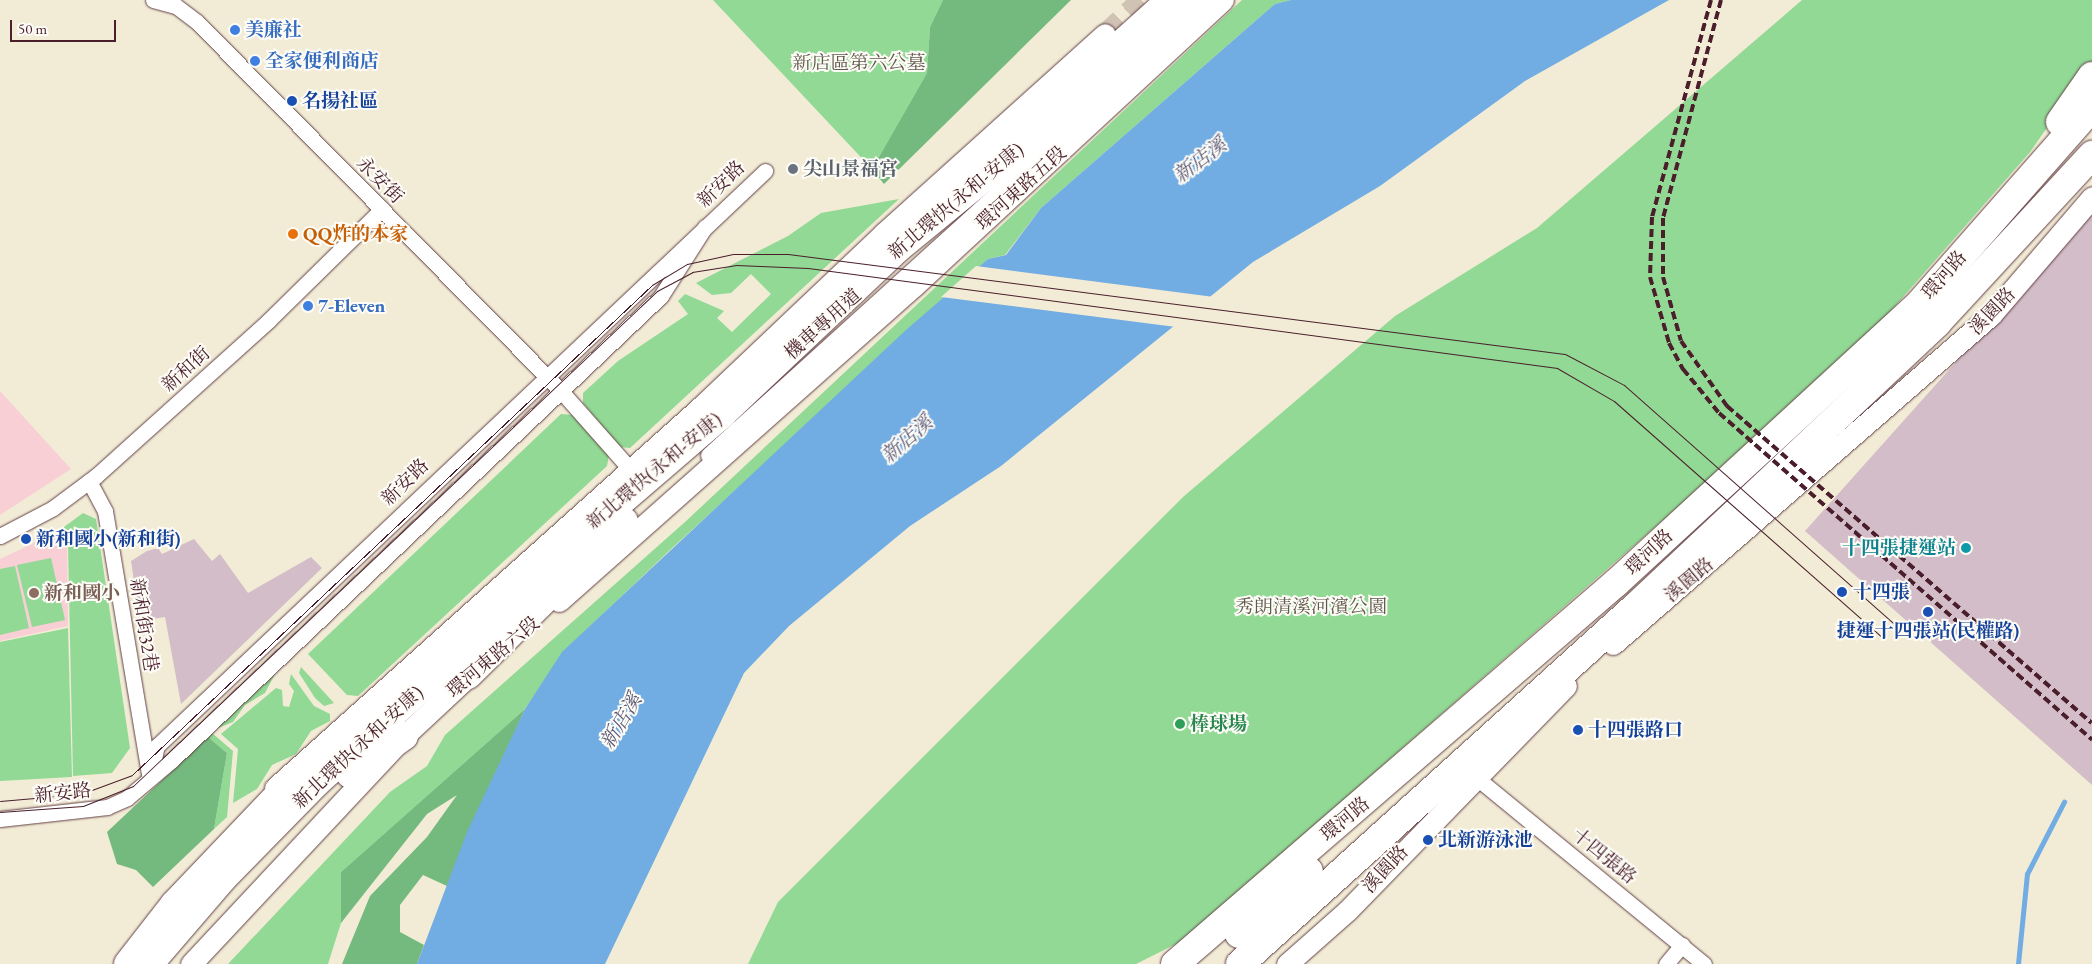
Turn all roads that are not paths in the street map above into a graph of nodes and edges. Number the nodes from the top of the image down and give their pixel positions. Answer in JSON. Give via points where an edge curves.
{"nodes":[{"id":1,"x":153,"y":0,"type":"edge"},
{"id":2,"x":1160,"y":0,"type":"edge"},
{"id":3,"x":1180,"y":0,"type":"edge"},
{"id":4,"x":1193,"y":0,"type":"edge"},
{"id":5,"x":1203,"y":0,"type":"edge"},
{"id":6,"x":1223,"y":0,"type":"edge"},
{"id":7,"x":1105,"y":34,"type":"tunnel mouth"},
{"id":8,"x":2092,"y":76,"type":"edge"},
{"id":9,"x":2092,"y":107,"type":"edge"},
{"id":10,"x":2092,"y":154,"type":"edge"},
{"id":11,"x":765,"y":170,"type":"dead end"},
{"id":12,"x":2092,"y":197,"type":"edge"},
{"id":13,"x":382,"y":210,"type":"junction"},
{"id":14,"x":706,"y":227,"type":"junction"},
{"id":15,"x":1982,"y":231,"type":"junction"},
{"id":16,"x":759,"y":353,"type":"junction"},
{"id":17,"x":816,"y":372,"type":"joint"},
{"id":18,"x":546,"y":376,"type":"junction"},
{"id":19,"x":561,"y":391,"type":"junction"},
{"id":20,"x":703,"y":405,"type":"junction"},
{"id":21,"x":686,"y":441,"type":"junction"},
{"id":22,"x":630,"y":469,"type":"junction"},
{"id":23,"x":89,"y":481,"type":"junction"},
{"id":24,"x":0,"y":536,"type":"edge"},
{"id":25,"x":498,"y":607,"type":"junction"},
{"id":26,"x":468,"y":675,"type":"junction"},
{"id":27,"x":404,"y":736,"type":"junction"},
{"id":28,"x":1410,"y":765,"type":"junction"},
{"id":29,"x":150,"y":778,"type":"junction"},
{"id":30,"x":1478,"y":779,"type":"junction"},
{"id":31,"x":0,"y":819,"type":"edge"},
{"id":32,"x":1382,"y":831,"type":"junction"},
{"id":33,"x":1682,"y":945,"type":"junction"},
{"id":34,"x":120,"y":964,"type":"edge"},
{"id":35,"x":128,"y":964,"type":"edge"},
{"id":36,"x":149,"y":964,"type":"edge"},
{"id":37,"x":167,"y":964,"type":"edge"},
{"id":38,"x":192,"y":964,"type":"edge"},
{"id":39,"x":1175,"y":964,"type":"edge"},
{"id":40,"x":1203,"y":964,"type":"edge"},
{"id":41,"x":1221,"y":964,"type":"edge"},
{"id":42,"x":1240,"y":964,"type":"edge"},
{"id":43,"x":1287,"y":964,"type":"edge"},
{"id":44,"x":1666,"y":964,"type":"edge"},
{"id":45,"x":1704,"y":964,"type":"edge"}],
"edges":[{"from":1,"to":13,"type":"street","name":"永安街","via":[[176,6],[197,22]]},
{"from":2,"to":16,"type":"street","name":"機車專用道","via":[[892,241],[789,342]]},
{"from":3,"to":21,"type":"highway","name":"新北環快(永和-安康)"},
{"from":4,"to":26,"type":"highway","name":"新北環快(永和-安康)","via":[[596,546]]},
{"from":5,"to":26,"type":"street","name":"機車專用道","via":[[1057,139]]},
{"from":6,"to":17,"type":"main road","name":"環河東路五段"},
{"from":7,"to":16,"type":"main road","via":[[884,233]]},
{"from":8,"to":15,"type":"highway"},
{"from":9,"to":15,"type":"highway","name":"環河路"},
{"from":10,"to":32,"type":"highway","name":"環河路","via":[[1937,322],[1634,608]]},
{"from":11,"to":14,"type":"street","name":"新安路"},
{"from":12,"to":30,"type":"main road","name":"溪園路","via":[[1991,315],[1596,659]]},
{"from":13,"to":18,"type":"street","name":"永安街"},
{"from":13,"to":23,"type":"street","name":"新和街","via":[[268,321]]},
{"from":14,"to":18,"type":"street","name":"新安路"},
{"from":14,"to":19,"type":"street","name":"新安路","via":[[661,296]]},
{"from":15,"to":28,"type":"highway","name":"環河路","via":[[1920,303]]},
{"from":16,"to":20,"type":"main road"},
{"from":17,"to":26,"type":"main road","name":"環河東路六段","via":[[576,587]]},
{"from":18,"to":19,"type":"street","name":"永安街"},
{"from":18,"to":29,"type":"street","name":"新安路","via":[[157,746]]},
{"from":19,"to":22,"type":"street","name":"永安街"},
{"from":19,"to":29,"type":"street","name":"新安路"},
{"from":20,"to":21,"type":"highway"},
{"from":20,"to":22,"type":"main road"},
{"from":21,"to":25,"type":"highway","name":"新北環快(永和-安康)"},
{"from":22,"to":34,"type":"main road","via":[[237,824],[166,903]]},
{"from":23,"to":24,"type":"street","name":"新和街","via":[[53,508]]},
{"from":23,"to":29,"type":"street","name":"新和街32巷","via":[[105,510]]},
{"from":25,"to":35,"type":"highway","via":[[441,647],[312,763],[174,905]]},
{"from":25,"to":36,"type":"highway","name":"新北環快(永和-安康)","via":[[441,670],[316,783],[223,878]]},
{"from":26,"to":27,"type":"main road","name":"環河東路六段"},
{"from":27,"to":37,"type":"highway","via":[[315,802],[242,876]]},
{"from":27,"to":38,"type":"main road","name":"環河東路六段"},
{"from":28,"to":39,"type":"highway","name":"環河路"},
{"from":28,"to":40,"type":"highway","via":[[1292,889]]},
{"from":29,"to":31,"type":"street","name":"新安路","via":[[127,798],[97,811]]},
{"from":30,"to":33,"type":"street","name":"十四張路"},
{"from":30,"to":43,"type":"main road","name":"溪園路","via":[[1413,839],[1347,911]]},
{"from":32,"to":41,"type":"highway"},
{"from":32,"to":42,"type":"highway","name":"環河路"},
{"from":33,"to":44,"type":"street"},
{"from":33,"to":45,"type":"street","name":"十四張路"}]}
